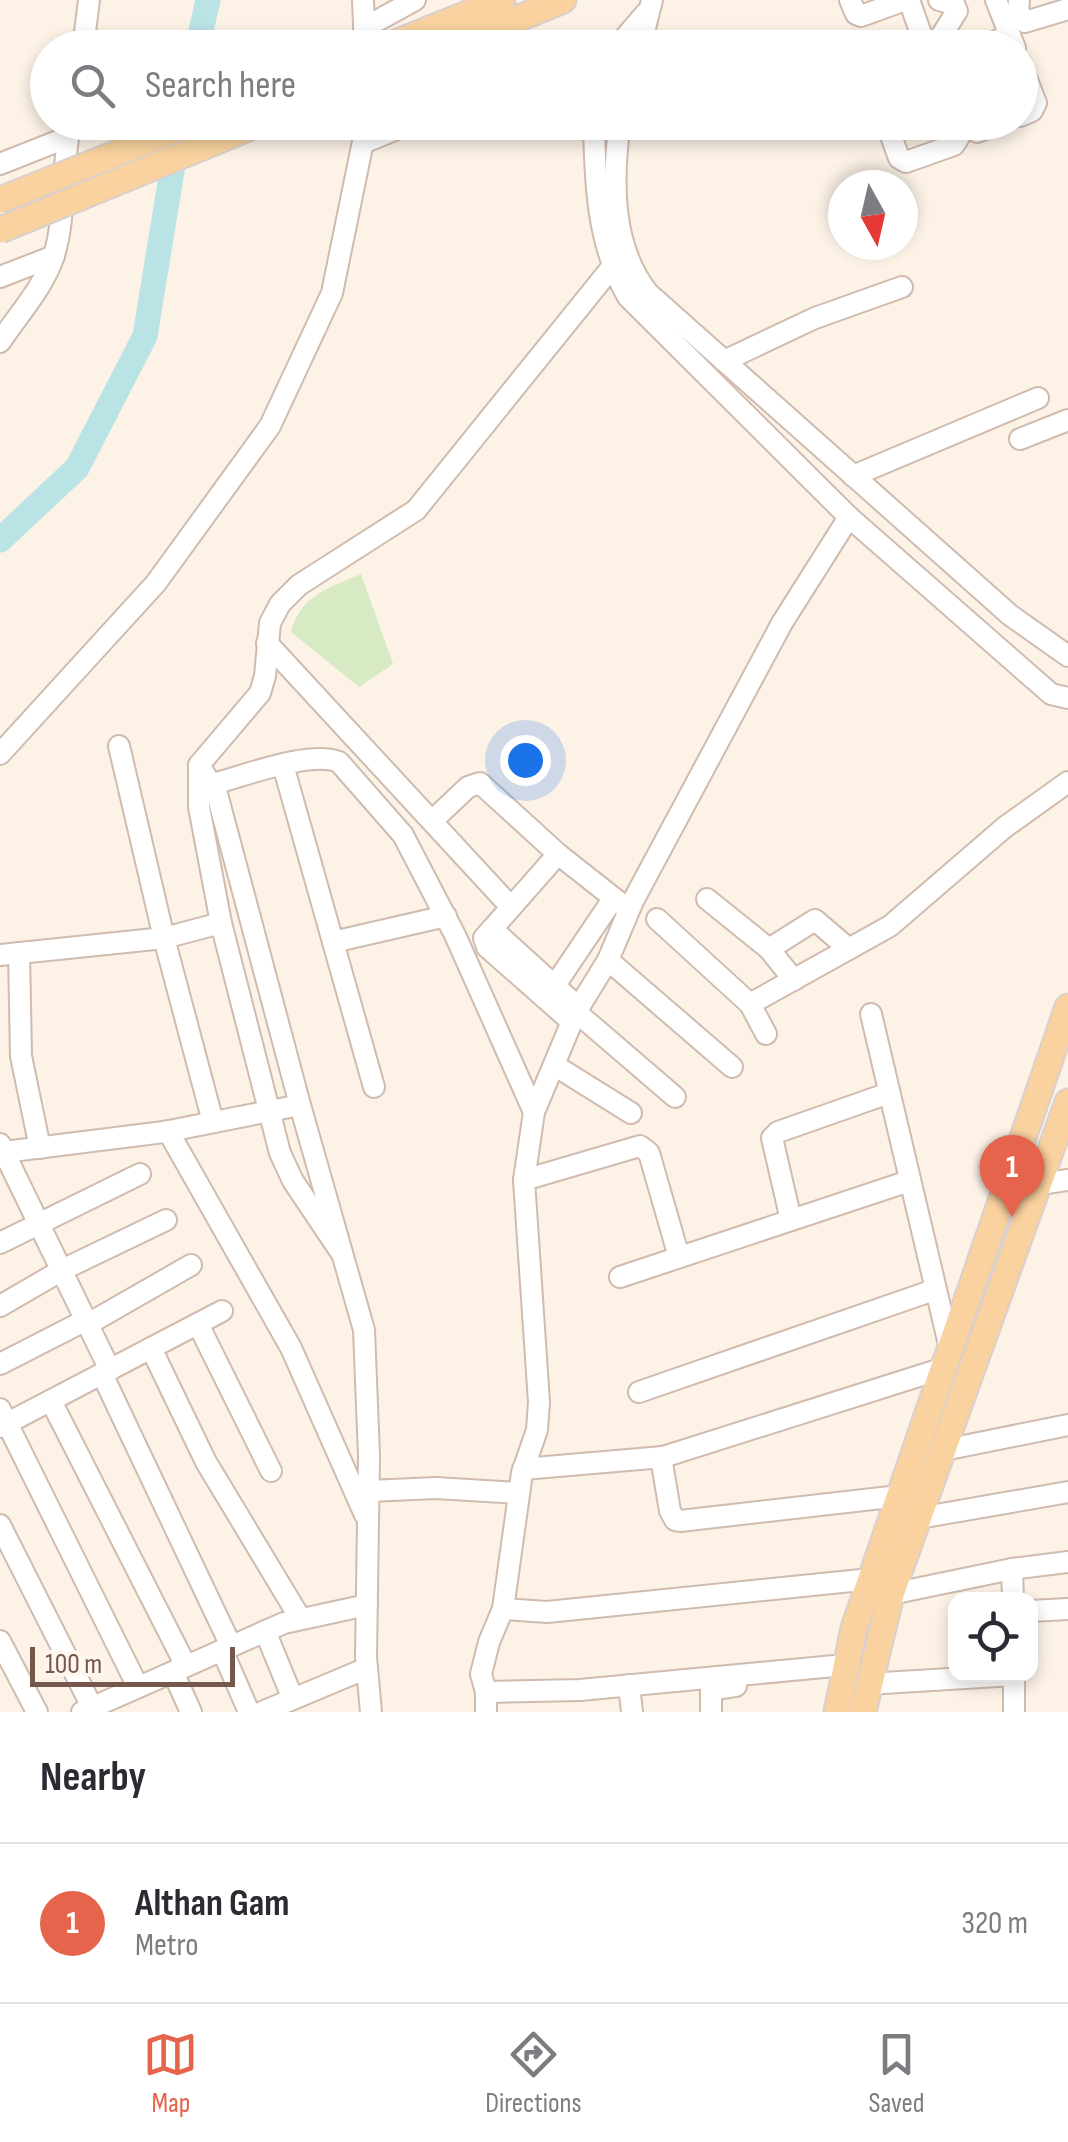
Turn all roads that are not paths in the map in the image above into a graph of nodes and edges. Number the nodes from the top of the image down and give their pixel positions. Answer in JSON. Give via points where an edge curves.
{"nodes":[{"id":1,"x":89,"y":0,"type":"edge"},
{"id":2,"x":363,"y":0,"type":"edge"},
{"id":3,"x":415,"y":0,"type":"edge"},
{"id":4,"x":502,"y":0,"type":"edge"},
{"id":5,"x":563,"y":0,"type":"edge"},
{"id":6,"x":850,"y":0,"type":"edge"},
{"id":7,"x":907,"y":0,"type":"edge"},
{"id":8,"x":996,"y":0,"type":"edge"},
{"id":9,"x":1019,"y":0,"type":"edge"},
{"id":10,"x":956,"y":2,"type":"edge"},
{"id":11,"x":651,"y":3,"type":"edge"},
{"id":12,"x":1068,"y":10,"type":"edge"},
{"id":13,"x":86,"y":30,"type":"edge"},
{"id":14,"x":365,"y":30,"type":"edge"},
{"id":15,"x":376,"y":30,"type":"edge"},
{"id":16,"x":428,"y":30,"type":"edge"},
{"id":17,"x":490,"y":30,"type":"edge"},
{"id":18,"x":635,"y":30,"type":"edge"},
{"id":19,"x":919,"y":30,"type":"edge"},
{"id":20,"x":945,"y":30,"type":"edge"},
{"id":21,"x":1008,"y":30,"type":"edge"},
{"id":22,"x":49,"y":140,"type":"edge"},
{"id":23,"x":69,"y":140,"type":"edge"},
{"id":24,"x":150,"y":140,"type":"edge"},
{"id":25,"x":219,"y":140,"type":"edge"},
{"id":26,"x":364,"y":140,"type":"edge"},
{"id":27,"x":595,"y":140,"type":"edge"},
{"id":28,"x":619,"y":140,"type":"edge"},
{"id":29,"x":893,"y":140,"type":"edge"},
{"id":30,"x":957,"y":140,"type":"edge"},
{"id":31,"x":0,"y":164,"type":"edge"},
{"id":32,"x":0,"y":200,"type":"edge"},
{"id":33,"x":0,"y":230,"type":"edge"},
{"id":34,"x":54,"y":256,"type":"junction"},
{"id":35,"x":612,"y":268,"type":"junction"},
{"id":36,"x":0,"y":277,"type":"edge"},
{"id":37,"x":902,"y":287,"type":"dead end"},
{"id":38,"x":0,"y":342,"type":"edge"},
{"id":39,"x":724,"y":361,"type":"junction"},
{"id":40,"x":1038,"y":398,"type":"dead end"},
{"id":41,"x":1068,"y":420,"type":"edge"},
{"id":42,"x":1020,"y":439,"type":"dead end"},
{"id":43,"x":853,"y":476,"type":"junction"},
{"id":44,"x":848,"y":516,"type":"junction"},
{"id":45,"x":267,"y":643,"type":"junction"},
{"id":46,"x":1068,"y":656,"type":"edge"},
{"id":47,"x":1068,"y":698,"type":"edge"},
{"id":48,"x":119,"y":746,"type":"dead end"},
{"id":49,"x":0,"y":754,"type":"edge"},
{"id":50,"x":199,"y":765,"type":"junction"},
{"id":51,"x":283,"y":765,"type":"junction"},
{"id":52,"x":1068,"y":782,"type":"edge"},
{"id":53,"x":213,"y":784,"type":"junction"},
{"id":54,"x":432,"y":822,"type":"junction"},
{"id":55,"x":558,"y":854,"type":"junction"},
{"id":56,"x":706,"y":899,"type":"dead end"},
{"id":57,"x":621,"y":904,"type":"junction"},
{"id":58,"x":511,"y":907,"type":"junction"},
{"id":59,"x":446,"y":916,"type":"junction"},
{"id":60,"x":657,"y":919,"type":"dead end"},
{"id":61,"x":222,"y":923,"type":"junction"},
{"id":62,"x":164,"y":938,"type":"junction"},
{"id":63,"x":333,"y":942,"type":"junction"},
{"id":64,"x":849,"y":949,"type":"junction"},
{"id":65,"x":769,"y":950,"type":"junction"},
{"id":66,"x":10,"y":954,"type":"edge"},
{"id":67,"x":608,"y":960,"type":"junction"},
{"id":68,"x":794,"y":980,"type":"junction"},
{"id":69,"x":550,"y":992,"type":"junction"},
{"id":70,"x":750,"y":1004,"type":"junction"},
{"id":71,"x":1068,"y":1006,"type":"edge"},
{"id":72,"x":576,"y":1014,"type":"junction"},
{"id":73,"x":871,"y":1014,"type":"dead end"},
{"id":74,"x":766,"y":1034,"type":"dead end"},
{"id":75,"x":554,"y":1065,"type":"junction"},
{"id":76,"x":732,"y":1068,"type":"dead end"},
{"id":77,"x":374,"y":1088,"type":"dead end"},
{"id":78,"x":889,"y":1093,"type":"junction"},
{"id":79,"x":675,"y":1097,"type":"dead end"},
{"id":80,"x":1068,"y":1102,"type":"edge"},
{"id":81,"x":300,"y":1106,"type":"junction"},
{"id":82,"x":268,"y":1112,"type":"junction"},
{"id":83,"x":534,"y":1112,"type":"junction"},
{"id":84,"x":631,"y":1114,"type":"dead end"},
{"id":85,"x":214,"y":1122,"type":"junction"},
{"id":86,"x":168,"y":1131,"type":"junction"},
{"id":87,"x":2,"y":1148,"type":"edge"},
{"id":88,"x":40,"y":1148,"type":"junction"},
{"id":89,"x":140,"y":1174,"type":"dead end"},
{"id":90,"x":8,"y":1178,"type":"edge"},
{"id":91,"x":524,"y":1180,"type":"junction"},
{"id":92,"x":1068,"y":1180,"type":"edge"},
{"id":93,"x":909,"y":1181,"type":"junction"},
{"id":94,"x":1040,"y":1184,"type":"junction"},
{"id":95,"x":166,"y":1220,"type":"dead end"},
{"id":96,"x":791,"y":1220,"type":"junction"},
{"id":97,"x":38,"y":1222,"type":"junction"},
{"id":98,"x":0,"y":1243,"type":"edge"},
{"id":99,"x":342,"y":1254,"type":"junction"},
{"id":100,"x":679,"y":1257,"type":"junction"},
{"id":101,"x":192,"y":1265,"type":"dead end"},
{"id":102,"x":62,"y":1270,"type":"junction"},
{"id":103,"x":620,"y":1276,"type":"dead end"},
{"id":104,"x":934,"y":1290,"type":"junction"},
{"id":105,"x":0,"y":1306,"type":"edge"},
{"id":106,"x":222,"y":1311,"type":"dead end"},
{"id":107,"x":87,"y":1322,"type":"junction"},
{"id":108,"x":198,"y":1324,"type":"junction"},
{"id":109,"x":151,"y":1348,"type":"junction"},
{"id":110,"x":947,"y":1359,"type":"junction"},
{"id":111,"x":0,"y":1364,"type":"edge"},
{"id":112,"x":106,"y":1372,"type":"junction"},
{"id":113,"x":638,"y":1392,"type":"dead end"},
{"id":114,"x":963,"y":1394,"type":"junction"},
{"id":115,"x":51,"y":1401,"type":"junction"},
{"id":116,"x":2,"y":1420,"type":"edge"},
{"id":117,"x":1068,"y":1425,"type":"edge"},
{"id":118,"x":944,"y":1450,"type":"junction"},
{"id":119,"x":661,"y":1457,"type":"junction"},
{"id":120,"x":523,"y":1470,"type":"junction"},
{"id":121,"x":271,"y":1471,"type":"dead end"},
{"id":122,"x":368,"y":1490,"type":"junction"},
{"id":123,"x":1068,"y":1492,"type":"edge"},
{"id":124,"x":519,"y":1493,"type":"junction"},
{"id":125,"x":899,"y":1496,"type":"junction"},
{"id":126,"x":918,"y":1518,"type":"junction"},
{"id":127,"x":368,"y":1522,"type":"junction"},
{"id":128,"x":0,"y":1525,"type":"edge"},
{"id":129,"x":1068,"y":1562,"type":"edge"},
{"id":130,"x":1012,"y":1568,"type":"junction"},
{"id":131,"x":881,"y":1586,"type":"junction"},
{"id":132,"x":1012,"y":1592,"type":"edge"},
{"id":133,"x":367,"y":1605,"type":"junction"},
{"id":134,"x":503,"y":1609,"type":"junction"},
{"id":135,"x":1068,"y":1609,"type":"edge"},
{"id":136,"x":1038,"y":1610,"type":"edge"},
{"id":137,"x":300,"y":1618,"type":"junction"},
{"id":138,"x":265,"y":1631,"type":"junction"},
{"id":139,"x":0,"y":1642,"type":"edge"},
{"id":140,"x":226,"y":1648,"type":"junction"},
{"id":141,"x":845,"y":1665,"type":"junction"},
{"id":142,"x":367,"y":1668,"type":"junction"},
{"id":143,"x":180,"y":1669,"type":"junction"},
{"id":144,"x":948,"y":1679,"type":"edge"},
{"id":145,"x":774,"y":1682,"type":"dead end"},
{"id":146,"x":1014,"y":1682,"type":"edge"},
{"id":147,"x":867,"y":1684,"type":"junction"},
{"id":148,"x":629,"y":1685,"type":"junction"},
{"id":149,"x":130,"y":1698,"type":"edge"},
{"id":150,"x":293,"y":1699,"type":"junction"},
{"id":151,"x":486,"y":1702,"type":"edge"},
{"id":152,"x":87,"y":1710,"type":"edge"},
{"id":153,"x":36,"y":1712,"type":"edge"},
{"id":154,"x":191,"y":1712,"type":"edge"},
{"id":155,"x":249,"y":1712,"type":"edge"},
{"id":156,"x":262,"y":1712,"type":"edge"},
{"id":157,"x":371,"y":1712,"type":"edge"},
{"id":158,"x":632,"y":1712,"type":"edge"},
{"id":159,"x":712,"y":1712,"type":"edge"},
{"id":160,"x":837,"y":1712,"type":"edge"},
{"id":161,"x":863,"y":1712,"type":"edge"},
{"id":162,"x":1014,"y":1712,"type":"edge"}],
"edges":[{"from":1,"to":13,"type":"street"},
{"from":2,"to":14,"type":"street"},
{"from":3,"to":15,"type":"street"},
{"from":4,"to":16,"type":"main road"},
{"from":5,"to":17,"type":"main road"},
{"from":6,"to":7,"type":"street","via":[[860,16]]},
{"from":7,"to":19,"type":"street"},
{"from":8,"to":21,"type":"street"},
{"from":9,"to":12,"type":"street","via":[[1025,22]]},
{"from":10,"to":20,"type":"street"},
{"from":11,"to":18,"type":"street"},
{"from":22,"to":31,"type":"street"},
{"from":23,"to":34,"type":"street"},
{"from":24,"to":32,"type":"main road","bridge":true},
{"from":25,"to":33,"type":"main road","bridge":true},
{"from":26,"to":49,"type":"street","via":[[326,310],[263,439],[156,583]]},
{"from":27,"to":35,"type":"street"},
{"from":28,"to":39,"type":"street","via":[[618,220],[626,258],[648,293]]},
{"from":29,"to":30,"type":"street","via":[[906,162]]},
{"from":34,"to":36,"type":"street"},
{"from":34,"to":38,"type":"street"},
{"from":35,"to":44,"type":"street","via":[[628,297]]},
{"from":35,"to":45,"type":"street","via":[[424,502],[289,593],[270,622]]},
{"from":37,"to":39,"type":"street","via":[[814,318]]},
{"from":39,"to":43,"type":"street"},
{"from":40,"to":43,"type":"street"},
{"from":41,"to":42,"type":"street"},
{"from":43,"to":46,"type":"street","via":[[1010,615]]},
{"from":44,"to":47,"type":"street","via":[[1051,694]]},
{"from":44,"to":57,"type":"street"},
{"from":45,"to":50,"type":"street","via":[[260,693]]},
{"from":45,"to":54,"type":"street"},
{"from":48,"to":62,"type":"street"},
{"from":50,"to":53,"type":"street"},
{"from":50,"to":61,"type":"street","via":[[198,807]]},
{"from":51,"to":53,"type":"street"},
{"from":51,"to":59,"type":"street","via":[[338,762],[403,835]]},
{"from":51,"to":63,"type":"street"},
{"from":52,"to":64,"type":"street","via":[[890,926]]},
{"from":53,"to":81,"type":"street"},
{"from":54,"to":55,"type":"street","via":[[468,787],[480,784]]},
{"from":54,"to":58,"type":"street"},
{"from":55,"to":57,"type":"street"},
{"from":55,"to":58,"type":"street"},
{"from":56,"to":65,"type":"street"},
{"from":57,"to":67,"type":"street"},
{"from":57,"to":69,"type":"street"},
{"from":58,"to":69,"type":"street","via":[[484,938],[486,947]]},
{"from":59,"to":63,"type":"street"},
{"from":59,"to":83,"type":"street"},
{"from":60,"to":70,"type":"street"},
{"from":61,"to":62,"type":"street"},
{"from":61,"to":82,"type":"street"},
{"from":62,"to":66,"type":"street"},
{"from":62,"to":85,"type":"street"},
{"from":63,"to":77,"type":"street"},
{"from":64,"to":65,"type":"street","via":[[815,920]]},
{"from":64,"to":68,"type":"street"},
{"from":65,"to":68,"type":"street"},
{"from":66,"to":88,"type":"street","via":[[20,1056]]},
{"from":67,"to":72,"type":"street"},
{"from":67,"to":76,"type":"street"},
{"from":68,"to":70,"type":"street"},
{"from":69,"to":72,"type":"street"},
{"from":70,"to":74,"type":"street"},
{"from":71,"to":110,"type":"main road"},
{"from":72,"to":75,"type":"street"},
{"from":72,"to":79,"type":"street"},
{"from":73,"to":78,"type":"street"},
{"from":75,"to":83,"type":"street"},
{"from":75,"to":84,"type":"street"},
{"from":78,"to":93,"type":"street"},
{"from":78,"to":96,"type":"street","via":[[772,1138]]},
{"from":80,"to":94,"type":"main road"},
{"from":81,"to":82,"type":"street"},
{"from":81,"to":99,"type":"street"},
{"from":82,"to":85,"type":"street"},
{"from":82,"to":99,"type":"street","via":[[285,1168]]},
{"from":83,"to":91,"type":"street"},
{"from":85,"to":86,"type":"street"},
{"from":86,"to":88,"type":"street"},
{"from":86,"to":127,"type":"street","via":[[291,1348]]},
{"from":87,"to":88,"type":"street"},
{"from":87,"to":90,"type":"street"},
{"from":89,"to":97,"type":"street"},
{"from":90,"to":97,"type":"street"},
{"from":91,"to":100,"type":"street","via":[[640,1146],[649,1153]]},
{"from":91,"to":120,"type":"street","via":[[539,1402]]},
{"from":92,"to":94,"type":"street"},
{"from":93,"to":96,"type":"street"},
{"from":93,"to":104,"type":"street"},
{"from":94,"to":114,"type":"main road"},
{"from":95,"to":102,"type":"street"},
{"from":96,"to":100,"type":"street"},
{"from":97,"to":98,"type":"street"},
{"from":97,"to":102,"type":"street"},
{"from":99,"to":122,"type":"street","via":[[364,1330]]},
{"from":100,"to":103,"type":"street"},
{"from":101,"to":107,"type":"street"},
{"from":102,"to":105,"type":"street"},
{"from":102,"to":107,"type":"street"},
{"from":104,"to":110,"type":"street"},
{"from":104,"to":113,"type":"street"},
{"from":106,"to":108,"type":"street"},
{"from":107,"to":111,"type":"street"},
{"from":107,"to":112,"type":"street"},
{"from":108,"to":109,"type":"street"},
{"from":108,"to":121,"type":"street"},
{"from":109,"to":112,"type":"street"},
{"from":109,"to":137,"type":"street","via":[[206,1462]]},
{"from":110,"to":114,"type":"street"},
{"from":110,"to":119,"type":"street"},
{"from":110,"to":125,"type":"main road"},
{"from":112,"to":115,"type":"street"},
{"from":112,"to":140,"type":"street"},
{"from":114,"to":118,"type":"main road"},
{"from":115,"to":116,"type":"street"},
{"from":115,"to":143,"type":"street"},
{"from":116,"to":149,"type":"street"},
{"from":117,"to":118,"type":"street"},
{"from":118,"to":126,"type":"main road"},
{"from":119,"to":120,"type":"street"},
{"from":119,"to":125,"type":"street","via":[[672,1517],[680,1521]]},
{"from":120,"to":124,"type":"street"},
{"from":122,"to":124,"type":"street"},
{"from":122,"to":127,"type":"street"},
{"from":123,"to":126,"type":"street"},
{"from":124,"to":134,"type":"street"},
{"from":125,"to":131,"type":"main road"},
{"from":126,"to":131,"type":"main road"},
{"from":127,"to":133,"type":"street"},
{"from":128,"to":152,"type":"street"},
{"from":129,"to":130,"type":"street"},
{"from":130,"to":131,"type":"street"},
{"from":130,"to":132,"type":"street"},
{"from":131,"to":134,"type":"street","via":[[548,1612]]},
{"from":131,"to":141,"type":"main road"},
{"from":131,"to":147,"type":"main road"},
{"from":133,"to":137,"type":"street"},
{"from":133,"to":142,"type":"street"},
{"from":134,"to":151,"type":"street","via":[[481,1674]]},
{"from":135,"to":136,"type":"street"},
{"from":137,"to":138,"type":"street"},
{"from":138,"to":140,"type":"street"},
{"from":138,"to":150,"type":"street"},
{"from":139,"to":153,"type":"street"},
{"from":140,"to":143,"type":"street"},
{"from":140,"to":155,"type":"street"},
{"from":141,"to":148,"type":"street"},
{"from":141,"to":160,"type":"main road"},
{"from":142,"to":150,"type":"street"},
{"from":142,"to":157,"type":"street"},
{"from":143,"to":149,"type":"street"},
{"from":143,"to":154,"type":"street"},
{"from":144,"to":147,"type":"street"},
{"from":145,"to":159,"type":"street","via":[[712,1689]]},
{"from":146,"to":162,"type":"street"},
{"from":147,"to":161,"type":"main road"},
{"from":148,"to":151,"type":"street"},
{"from":148,"to":158,"type":"street"},
{"from":149,"to":152,"type":"street"},
{"from":150,"to":156,"type":"street"}]}
